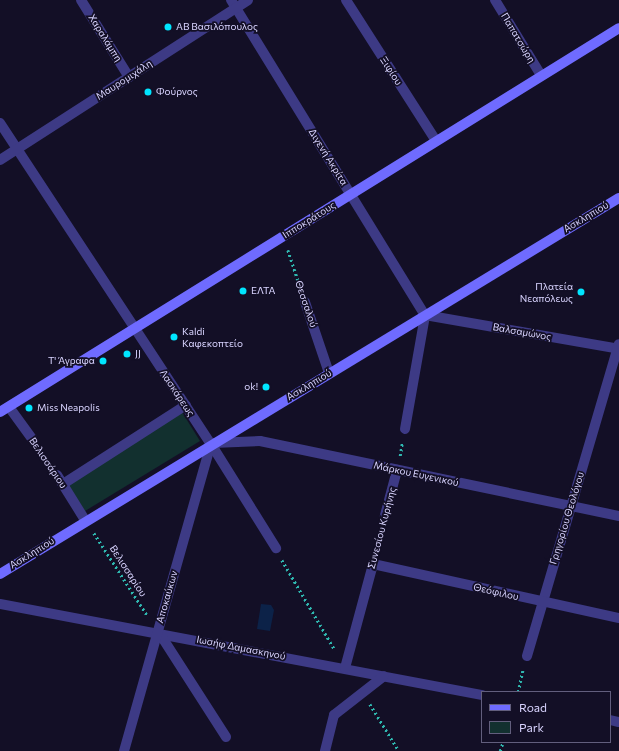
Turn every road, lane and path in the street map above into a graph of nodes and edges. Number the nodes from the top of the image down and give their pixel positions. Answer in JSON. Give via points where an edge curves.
{"nodes":[{"id":1,"x":81,"y":0,"type":"edge"},
{"id":2,"x":248,"y":0,"type":"edge"},
{"id":3,"x":346,"y":0,"type":"edge"},
{"id":4,"x":495,"y":0,"type":"edge"},
{"id":5,"x":234,"y":4,"type":"edge"},
{"id":6,"x":619,"y":28,"type":"edge"},
{"id":7,"x":541,"y":75,"type":"junction"},
{"id":8,"x":129,"y":77,"type":"junction"},
{"id":9,"x":0,"y":123,"type":"edge"},
{"id":10,"x":436,"y":141,"type":"junction"},
{"id":11,"x":17,"y":148,"type":"junction"},
{"id":12,"x":0,"y":160,"type":"edge"},
{"id":13,"x":350,"y":194,"type":"junction"},
{"id":14,"x":619,"y":198,"type":"edge"},
{"id":15,"x":283,"y":236,"type":"junction"},
{"id":16,"x":305,"y":302,"type":"joint"},
{"id":17,"x":424,"y":315,"type":"junction"},
{"id":18,"x":134,"y":329,"type":"junction"},
{"id":19,"x":619,"y":347,"type":"edge"},
{"id":20,"x":329,"y":373,"type":"junction"},
{"id":21,"x":186,"y":405,"type":"junction"},
{"id":22,"x":4,"y":410,"type":"edge"},
{"id":23,"x":405,"y":430,"type":"joint"},
{"id":24,"x":32,"y":439,"type":"joint"},
{"id":25,"x":211,"y":444,"type":"junction"},
{"id":26,"x":397,"y":470,"type":"junction"},
{"id":27,"x":58,"y":475,"type":"joint"},
{"id":28,"x":63,"y":484,"type":"junction"},
{"id":29,"x":571,"y":506,"type":"junction"},
{"id":30,"x":619,"y":516,"type":"edge"},
{"id":31,"x":384,"y":519,"type":"joint"},
{"id":32,"x":85,"y":520,"type":"junction"},
{"id":33,"x":276,"y":548,"type":"joint"},
{"id":34,"x":373,"y":564,"type":"junction"},
{"id":35,"x":0,"y":574,"type":"edge"},
{"id":36,"x":542,"y":602,"type":"junction"},
{"id":37,"x":0,"y":604,"type":"edge"},
{"id":38,"x":619,"y":618,"type":"edge"},
{"id":39,"x":158,"y":632,"type":"junction"},
{"id":40,"x":527,"y":656,"type":"joint"},
{"id":41,"x":345,"y":668,"type":"junction"},
{"id":42,"x":384,"y":676,"type":"junction"},
{"id":43,"x":362,"y":690,"type":"junction"},
{"id":44,"x":518,"y":691,"type":"edge"},
{"id":45,"x":481,"y":695,"type":"edge"},
{"id":46,"x":226,"y":737,"type":"dead end"},
{"id":47,"x":124,"y":751,"type":"edge"},
{"id":48,"x":325,"y":751,"type":"edge"},
{"id":49,"x":399,"y":751,"type":"edge"}],
"edges":[{"from":1,"to":8,"type":"street","name":"Χαραλάμπη"},
{"from":2,"to":5,"type":"street","name":"Μαυρομιχάλη"},
{"from":3,"to":10,"type":"street","name":"Ξιφίου"},
{"from":4,"to":7,"type":"street","name":"Παπατσώρη"},
{"from":5,"to":8,"type":"street","name":"Μαυρομιχάλη"},
{"from":5,"to":13,"type":"street","name":"Διγενή Ακρίτα"},
{"from":6,"to":7,"type":"street","name":"Ιπποκράτους"},
{"from":7,"to":10,"type":"street","name":"Ιπποκράτους"},
{"from":8,"to":11,"type":"street","name":"Μαυρομιχάλη"},
{"from":9,"to":11,"type":"street","name":"Λασκάρεως"},
{"from":10,"to":13,"type":"street","name":"Ιπποκράτους"},
{"from":11,"to":12,"type":"street","name":"Μαυρομιχάλη"},
{"from":11,"to":18,"type":"street","name":"Λασκάρεως"},
{"from":13,"to":15,"type":"street","name":"Ιπποκράτους"},
{"from":13,"to":17,"type":"street","name":"Διγενή Ακρίτα"},
{"from":14,"to":17,"type":"street","name":"Ασκληπιού"},
{"from":15,"to":16,"type":"path","name":"Θεσσαλού"},
{"from":15,"to":18,"type":"street","name":"Ιπποκράτους"},
{"from":16,"to":20,"type":"street","name":"Θεσσαλού"},
{"from":17,"to":19,"type":"street","name":"Βαλσαμώνος"},
{"from":17,"to":20,"type":"street","name":"Ασκληπιού"},
{"from":17,"to":23,"type":"street"},
{"from":18,"to":21,"type":"street","name":"Λασκάρεως"},
{"from":18,"to":22,"type":"street","name":"Ιπποκράτους"},
{"from":19,"to":29,"type":"street","name":"Γρηγορίου Θεολόγου"},
{"from":20,"to":25,"type":"street","name":"Ασκληπιού"},
{"from":21,"to":25,"type":"street","name":"Λασκάρεως"},
{"from":21,"to":28,"type":"street"},
{"from":22,"to":24,"type":"street","name":"Βελισσάριου"},
{"from":23,"to":26,"type":"path"},
{"from":24,"to":27,"type":"path","name":"Βελισσάριου"},
{"from":25,"to":26,"type":"street","name":"Μάρκου Ευγενικού","via":[[260,441]]},
{"from":25,"to":32,"type":"street","name":"Ασκληπιού"},
{"from":25,"to":33,"type":"street","name":"Λασκάρεως"},
{"from":25,"to":39,"type":"street","name":"Αποκαύκων"},
{"from":26,"to":29,"type":"street","name":"Μάρκου Ευγενικού"},
{"from":26,"to":31,"type":"street","name":"Συνεσίου Κυρήνης"},
{"from":27,"to":28,"type":"street","name":"Βελισσάριου"},
{"from":28,"to":32,"type":"street","name":"Βελισσάριου"},
{"from":29,"to":30,"type":"street","name":"Μάρκου Ευγενικού"},
{"from":29,"to":36,"type":"street","name":"Γρηγορίου Θεολόγου"},
{"from":31,"to":34,"type":"path","name":"Συνεσίου Κυρήνης"},
{"from":32,"to":35,"type":"street","name":"Ασκληπιού"},
{"from":32,"to":39,"type":"path","name":"Βελισσαρίου"},
{"from":33,"to":41,"type":"path"},
{"from":34,"to":36,"type":"street","name":"Θεόφιλου"},
{"from":34,"to":41,"type":"street","name":"Συνεσίου Κυρήνης"},
{"from":36,"to":38,"type":"street","name":"Θεόφιλου"},
{"from":36,"to":40,"type":"street","name":"Γρηγορίου Θεολόγου"},
{"from":37,"to":39,"type":"street","name":"Ιωσήφ Δαμασκηνού"},
{"from":39,"to":41,"type":"street","name":"Ιωσήφ Δαμασκηνού"},
{"from":39,"to":46,"type":"street"},
{"from":39,"to":47,"type":"street","name":"Αποκαύκων"},
{"from":40,"to":44,"type":"path"},
{"from":41,"to":42,"type":"street","name":"Ιωσήφ Δαμασκηνού"},
{"from":42,"to":43,"type":"street"},
{"from":42,"to":45,"type":"street","name":"Ιωσήφ Δαμασκηνού"},
{"from":43,"to":48,"type":"street","via":[[334,715]]},
{"from":43,"to":49,"type":"path"}]}
